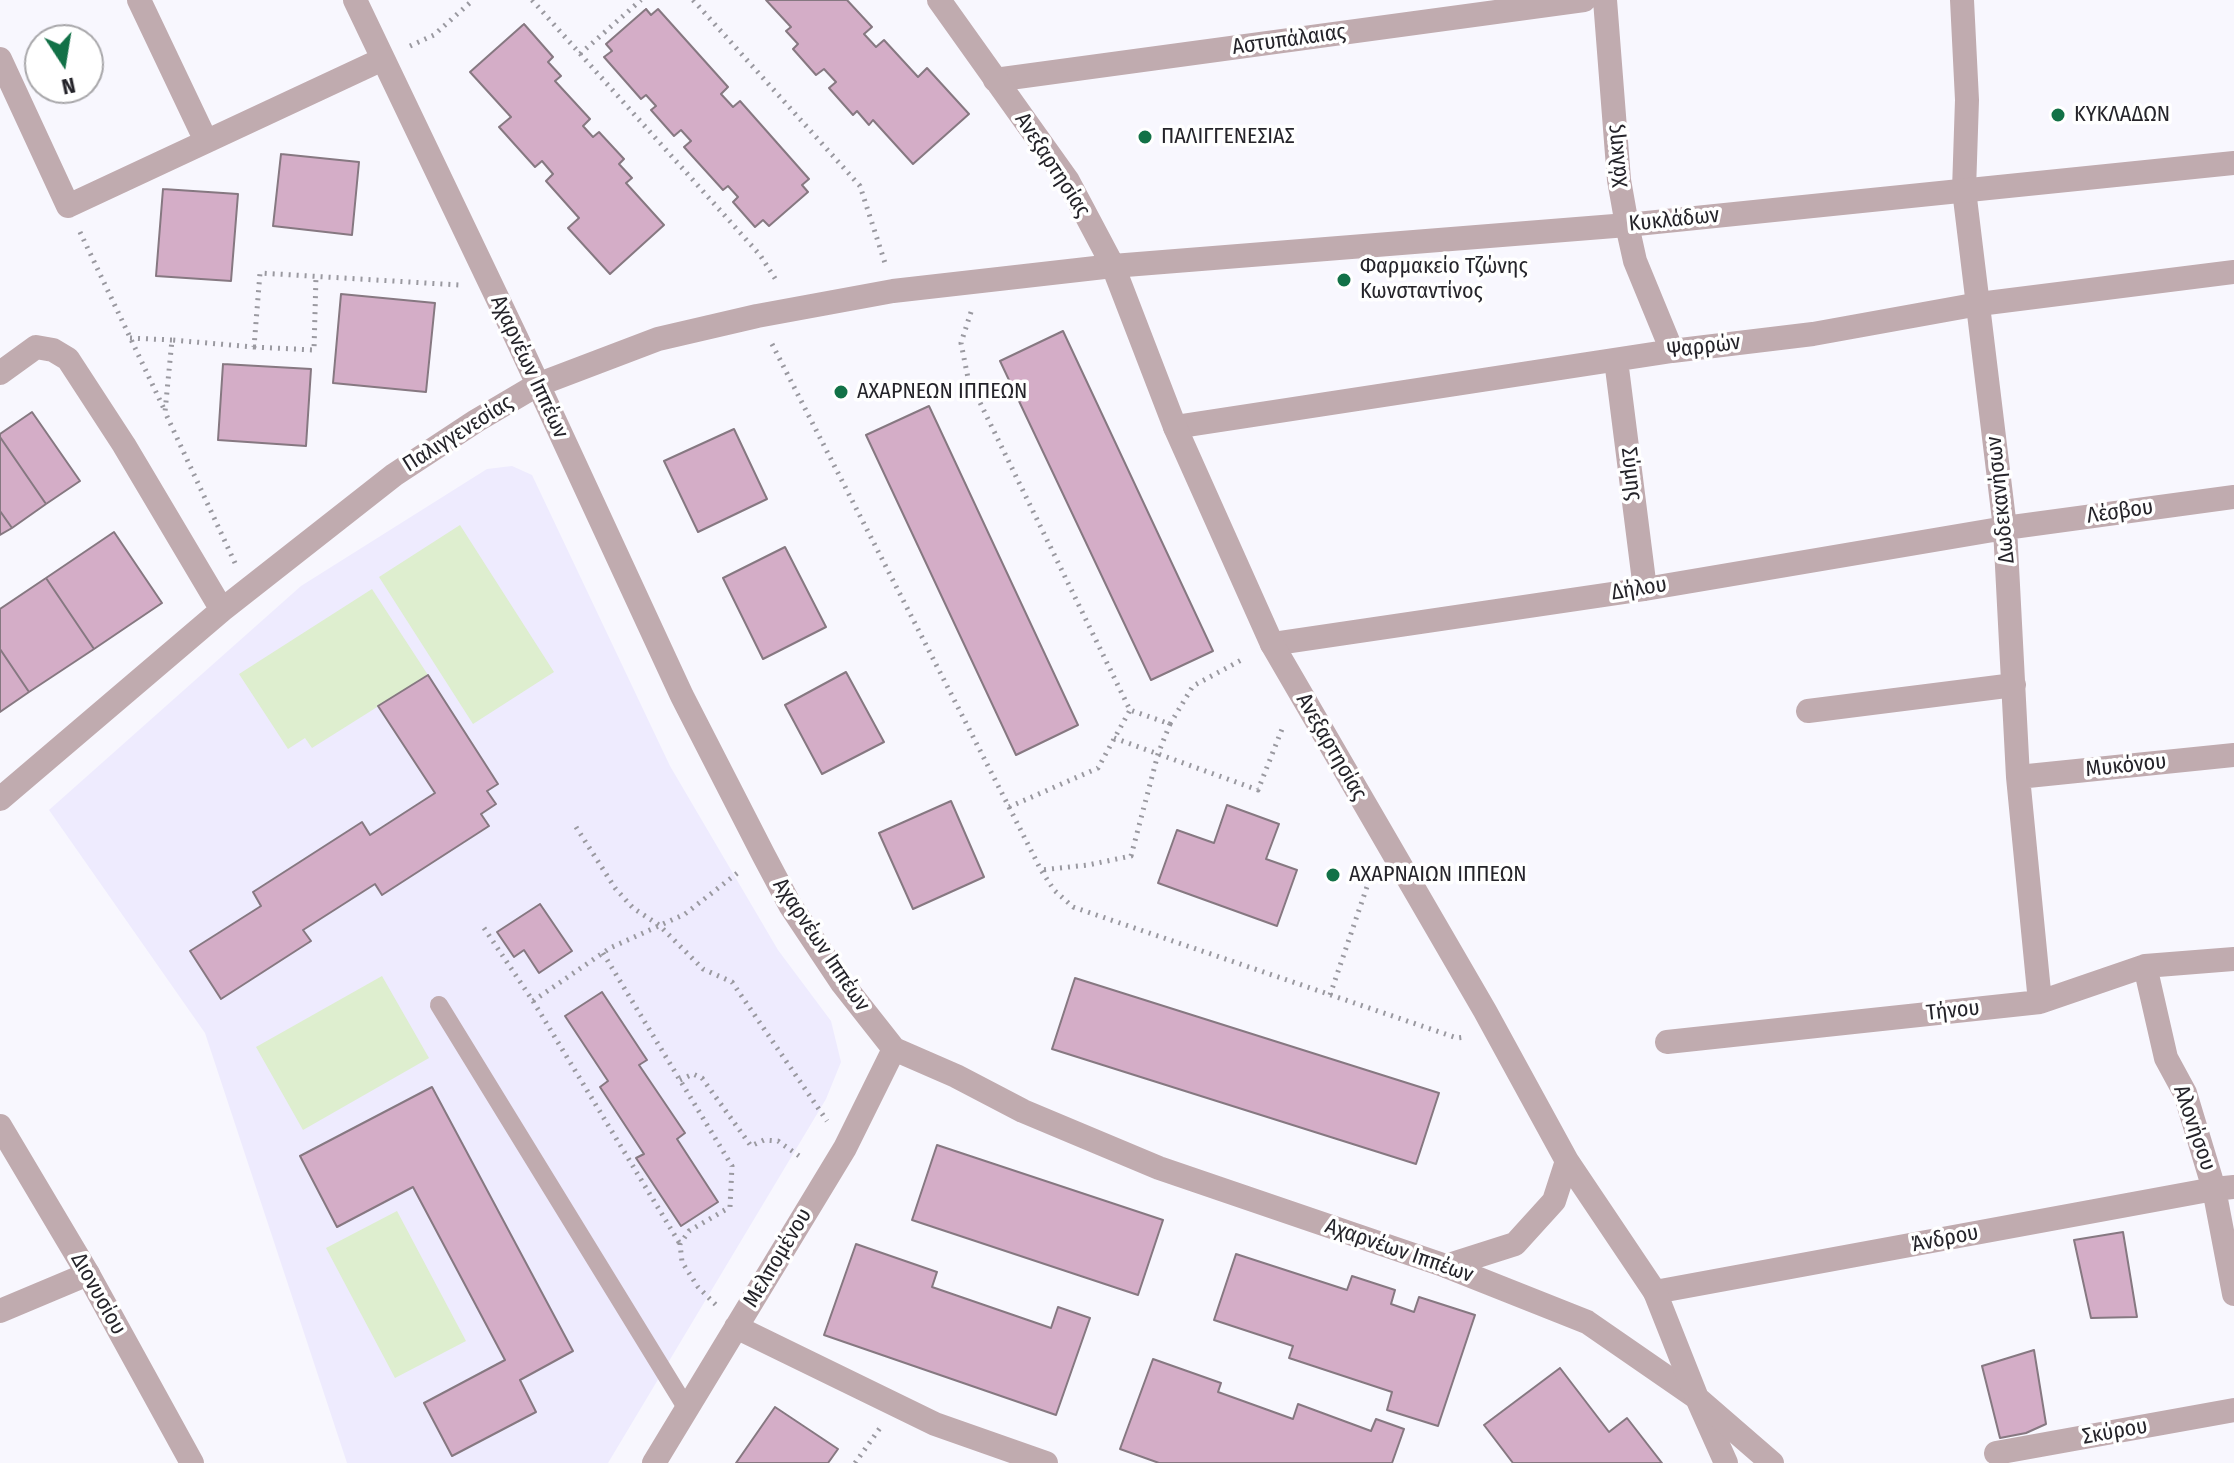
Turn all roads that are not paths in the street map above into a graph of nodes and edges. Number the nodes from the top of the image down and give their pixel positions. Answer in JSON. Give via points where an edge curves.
{"nodes":[{"id":1,"x":139,"y":0,"type":"edge"},
{"id":2,"x":355,"y":0,"type":"edge"},
{"id":3,"x":939,"y":0,"type":"edge"},
{"id":4,"x":1584,"y":0,"type":"edge"},
{"id":5,"x":1605,"y":0,"type":"edge"},
{"id":6,"x":1962,"y":0,"type":"edge"},
{"id":7,"x":0,"y":59,"type":"edge"},
{"id":8,"x":383,"y":59,"type":"junction"},
{"id":9,"x":995,"y":80,"type":"junction"},
{"id":10,"x":206,"y":141,"type":"junction"},
{"id":11,"x":2234,"y":163,"type":"edge"},
{"id":12,"x":1964,"y":190,"type":"junction"},
{"id":13,"x":1627,"y":225,"type":"junction"},
{"id":14,"x":1113,"y":266,"type":"junction"},
{"id":15,"x":2234,"y":272,"type":"edge"},
{"id":16,"x":1979,"y":304,"type":"junction"},
{"id":17,"x":1672,"y":351,"type":"junction"},
{"id":18,"x":1616,"y":360,"type":"junction"},
{"id":19,"x":0,"y":373,"type":"edge"},
{"id":20,"x":537,"y":385,"type":"junction"},
{"id":21,"x":1175,"y":427,"type":"junction"},
{"id":22,"x":2234,"y":497,"type":"edge"},
{"id":23,"x":2005,"y":528,"type":"junction"},
{"id":24,"x":1645,"y":589,"type":"junction"},
{"id":25,"x":222,"y":610,"type":"junction"},
{"id":26,"x":1272,"y":644,"type":"junction"},
{"id":27,"x":2014,"y":685,"type":"junction"},
{"id":28,"x":1808,"y":711,"type":"dead end"},
{"id":29,"x":2234,"y":755,"type":"edge"},
{"id":30,"x":2018,"y":777,"type":"junction"},
{"id":31,"x":2,"y":794,"type":"edge"},
{"id":32,"x":2234,"y":959,"type":"edge"},
{"id":33,"x":2145,"y":966,"type":"junction"},
{"id":34,"x":2040,"y":1002,"type":"junction"},
{"id":35,"x":439,"y":1005,"type":"dead end"},
{"id":36,"x":1667,"y":1042,"type":"dead end"},
{"id":37,"x":894,"y":1049,"type":"junction"},
{"id":38,"x":1,"y":1129,"type":"edge"},
{"id":39,"x":1567,"y":1161,"type":"junction"},
{"id":40,"x":2224,"y":1188,"type":"edge"},
{"id":41,"x":1446,"y":1266,"type":"junction"},
{"id":42,"x":88,"y":1274,"type":"junction"},
{"id":43,"x":1655,"y":1292,"type":"junction"},
{"id":44,"x":2234,"y":1294,"type":"edge"},
{"id":45,"x":0,"y":1311,"type":"edge"},
{"id":46,"x":736,"y":1327,"type":"junction"},
{"id":47,"x":1697,"y":1398,"type":"junction"},
{"id":48,"x":687,"y":1409,"type":"junction"},
{"id":49,"x":2234,"y":1410,"type":"edge"},
{"id":50,"x":1996,"y":1453,"type":"dead end"},
{"id":51,"x":192,"y":1463,"type":"edge"},
{"id":52,"x":654,"y":1463,"type":"edge"},
{"id":53,"x":1046,"y":1463,"type":"edge"},
{"id":54,"x":1726,"y":1463,"type":"edge"},
{"id":55,"x":1772,"y":1463,"type":"edge"}],
"edges":[{"from":1,"to":10,"type":"street"},
{"from":2,"to":8,"type":"street","name":"Αχαρνέων Ιππέων"},
{"from":3,"to":9,"type":"street","name":"Ανεξαρτησίας"},
{"from":4,"to":9,"type":"street","name":"Αστυπάλαιας"},
{"from":5,"to":13,"type":"street","name":"Χάλκης"},
{"from":6,"to":12,"type":"street","name":"Δωδεκανήσων"},
{"from":7,"to":10,"type":"street","via":[[68,206]]},
{"from":8,"to":10,"type":"street"},
{"from":8,"to":20,"type":"street","name":"Αχαρνέων Ιππέων"},
{"from":9,"to":14,"type":"street","name":"Ανεξαρτησίας","via":[[1068,181]]},
{"from":11,"to":12,"type":"street","name":"Κυκλάδων"},
{"from":12,"to":13,"type":"street","name":"Κυκλάδων"},
{"from":12,"to":16,"type":"street","name":"Δωδεκανήσων"},
{"from":13,"to":14,"type":"street","name":"Κυκλάδων"},
{"from":13,"to":17,"type":"street","name":"Χάλκης","via":[[1635,261]]},
{"from":14,"to":20,"type":"street","name":"Παλιγγενεσίας","via":[[893,291],[757,316],[658,339]]},
{"from":14,"to":21,"type":"street","name":"Ανεξαρτησίας"},
{"from":15,"to":16,"type":"street","name":"Ψαρρών"},
{"from":16,"to":17,"type":"street","name":"Ψαρρών","via":[[1813,334]]},
{"from":16,"to":23,"type":"street","name":"Δωδεκανήσων"},
{"from":17,"to":18,"type":"street","name":"Ψαρρών"},
{"from":18,"to":21,"type":"street","name":"Ψαρρών"},
{"from":18,"to":24,"type":"street","name":"Σύμης"},
{"from":19,"to":25,"type":"street","via":[[36,347],[68,359]]},
{"from":20,"to":25,"type":"street","name":"Παλιγγενεσίας","via":[[394,475]]},
{"from":20,"to":37,"type":"street","name":"Αχαρνέων Ιππέων","via":[[682,696],[790,905]]},
{"from":21,"to":26,"type":"street","name":"Ανεξαρτησίας"},
{"from":22,"to":23,"type":"street","name":"Λέσβου"},
{"from":23,"to":24,"type":"street","name":"Δήλου"},
{"from":23,"to":27,"type":"street","name":"Δωδεκανήσων"},
{"from":24,"to":26,"type":"street","name":"Δήλου"},
{"from":25,"to":31,"type":"street","name":"Παλιγγενεσίας"},
{"from":26,"to":39,"type":"street","name":"Ανεξαρτησίας"},
{"from":27,"to":28,"type":"street"},
{"from":27,"to":30,"type":"street","name":"Δωδεκανήσων"},
{"from":29,"to":30,"type":"street","name":"Μυκόνου"},
{"from":30,"to":34,"type":"street","name":"Δωδεκανήσων"},
{"from":32,"to":33,"type":"street","name":"Τήνου"},
{"from":33,"to":34,"type":"street","name":"Τήνου"},
{"from":33,"to":40,"type":"street","name":"Αλονήσου","via":[[2166,1058]]},
{"from":34,"to":36,"type":"street","name":"Τήνου"},
{"from":35,"to":48,"type":"lane"},
{"from":37,"to":41,"type":"street","name":"Αχαρνέων Ιππέων","via":[[1159,1168]]},
{"from":37,"to":46,"type":"street","name":"Μελπομένου","via":[[845,1148]]},
{"from":38,"to":42,"type":"street","name":"Διονυσίου"},
{"from":39,"to":41,"type":"street","via":[[1554,1201],[1515,1244]]},
{"from":39,"to":43,"type":"street","name":"Ανεξαρτησίας"},
{"from":40,"to":43,"type":"street","name":"Άνδρου"},
{"from":40,"to":44,"type":"street","name":"Αλονήσου"},
{"from":41,"to":47,"type":"street","name":"Αχαρνέων Ιππέων","via":[[1587,1322]]},
{"from":42,"to":45,"type":"street"},
{"from":42,"to":51,"type":"street","name":"Διονυσίου"},
{"from":43,"to":47,"type":"street","name":"Ανεξαρτησίας"},
{"from":46,"to":48,"type":"street","name":"Μελπομένου"},
{"from":46,"to":53,"type":"street","via":[[935,1424]]},
{"from":47,"to":54,"type":"street"},
{"from":47,"to":55,"type":"street","name":"Ανεξαρτησίας"},
{"from":48,"to":52,"type":"street","name":"Μελπομένου"},
{"from":49,"to":50,"type":"street","name":"Σκύρου"}]}
